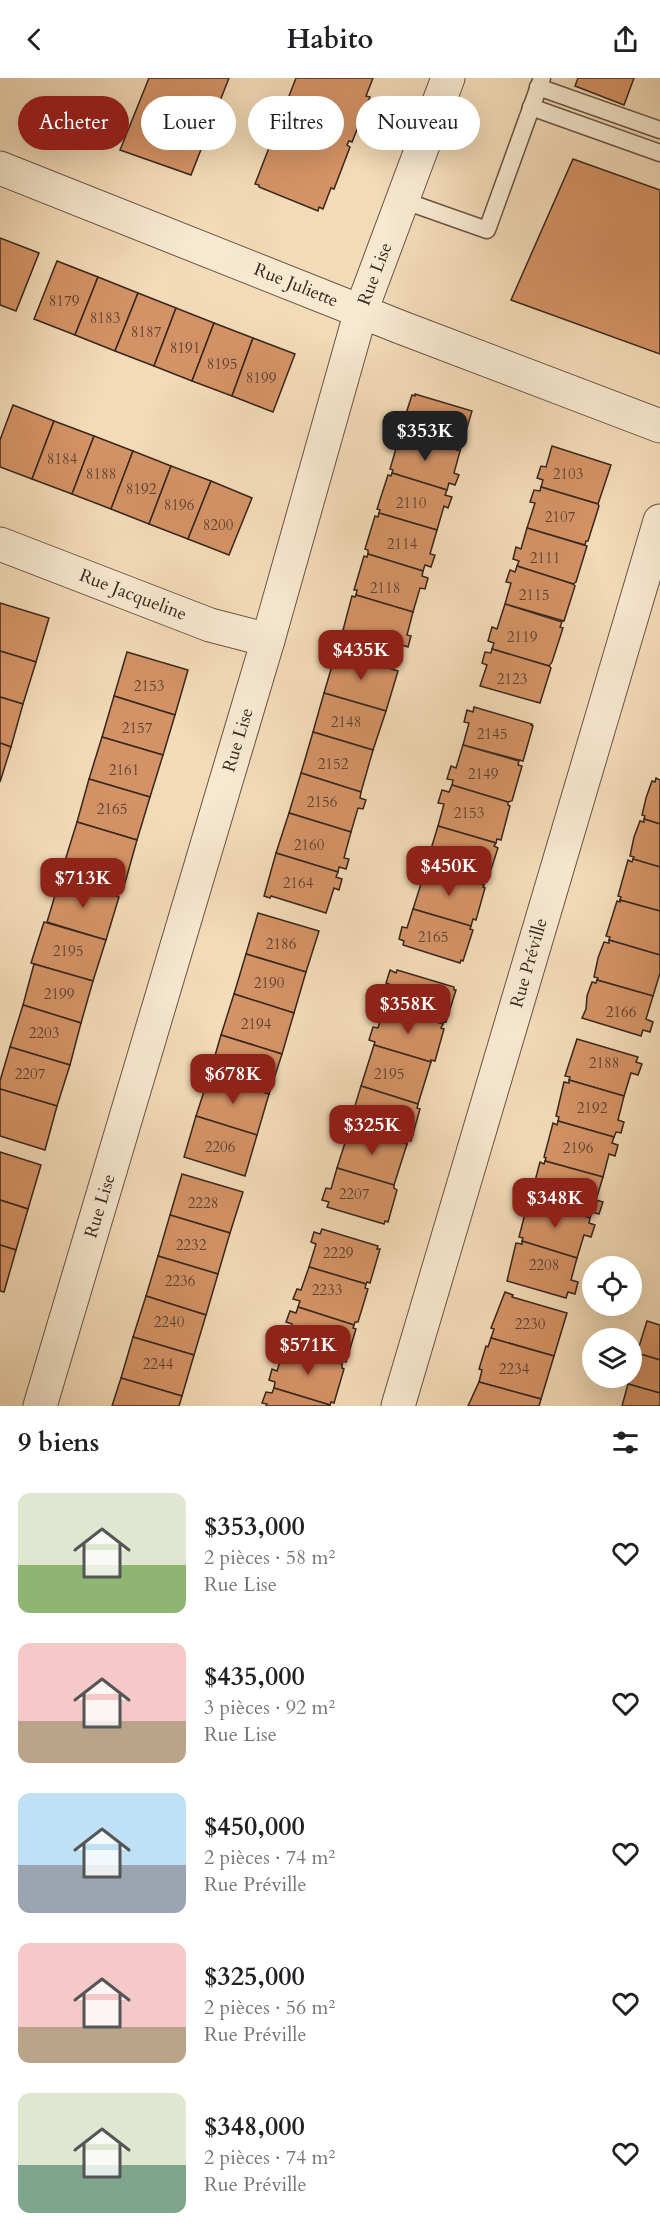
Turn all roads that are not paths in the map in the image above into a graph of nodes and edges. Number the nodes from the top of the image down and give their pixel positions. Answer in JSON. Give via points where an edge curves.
{"nodes":[{"id":1,"x":448,"y":78,"type":"edge"},
{"id":2,"x":540,"y":82,"type":"edge"},
{"id":3,"x":531,"y":107,"type":"junction"},
{"id":4,"x":660,"y":130,"type":"edge"},
{"id":5,"x":660,"y":153,"type":"edge"},
{"id":6,"x":0,"y":168,"type":"edge"},
{"id":7,"x":402,"y":200,"type":"junction"},
{"id":8,"x":361,"y":311,"type":"junction"},
{"id":9,"x":660,"y":426,"type":"edge"},
{"id":10,"x":660,"y":521,"type":"edge"},
{"id":11,"x":0,"y":544,"type":"edge"},
{"id":12,"x":268,"y":640,"type":"junction"},
{"id":13,"x":40,"y":1406,"type":"edge"},
{"id":14,"x":399,"y":1406,"type":"edge"}],
"edges":[{"from":1,"to":7,"type":"street","name":"Rue Lise"},
{"from":2,"to":3,"type":"lane"},
{"from":2,"to":4,"type":"lane"},
{"from":3,"to":5,"type":"lane"},
{"from":3,"to":7,"type":"lane","via":[[487,230]]},
{"from":6,"to":8,"type":"street","name":"Rue Juliette"},
{"from":7,"to":8,"type":"street","name":"Rue Lise"},
{"from":8,"to":9,"type":"street","name":"Rue Juliette"},
{"from":8,"to":12,"type":"street","name":"Rue Lise"},
{"from":10,"to":14,"type":"street","name":"Rue Préville"},
{"from":11,"to":12,"type":"street","name":"Rue Jacqueline","via":[[210,625]]},
{"from":12,"to":13,"type":"street","name":"Rue Lise"}]}
